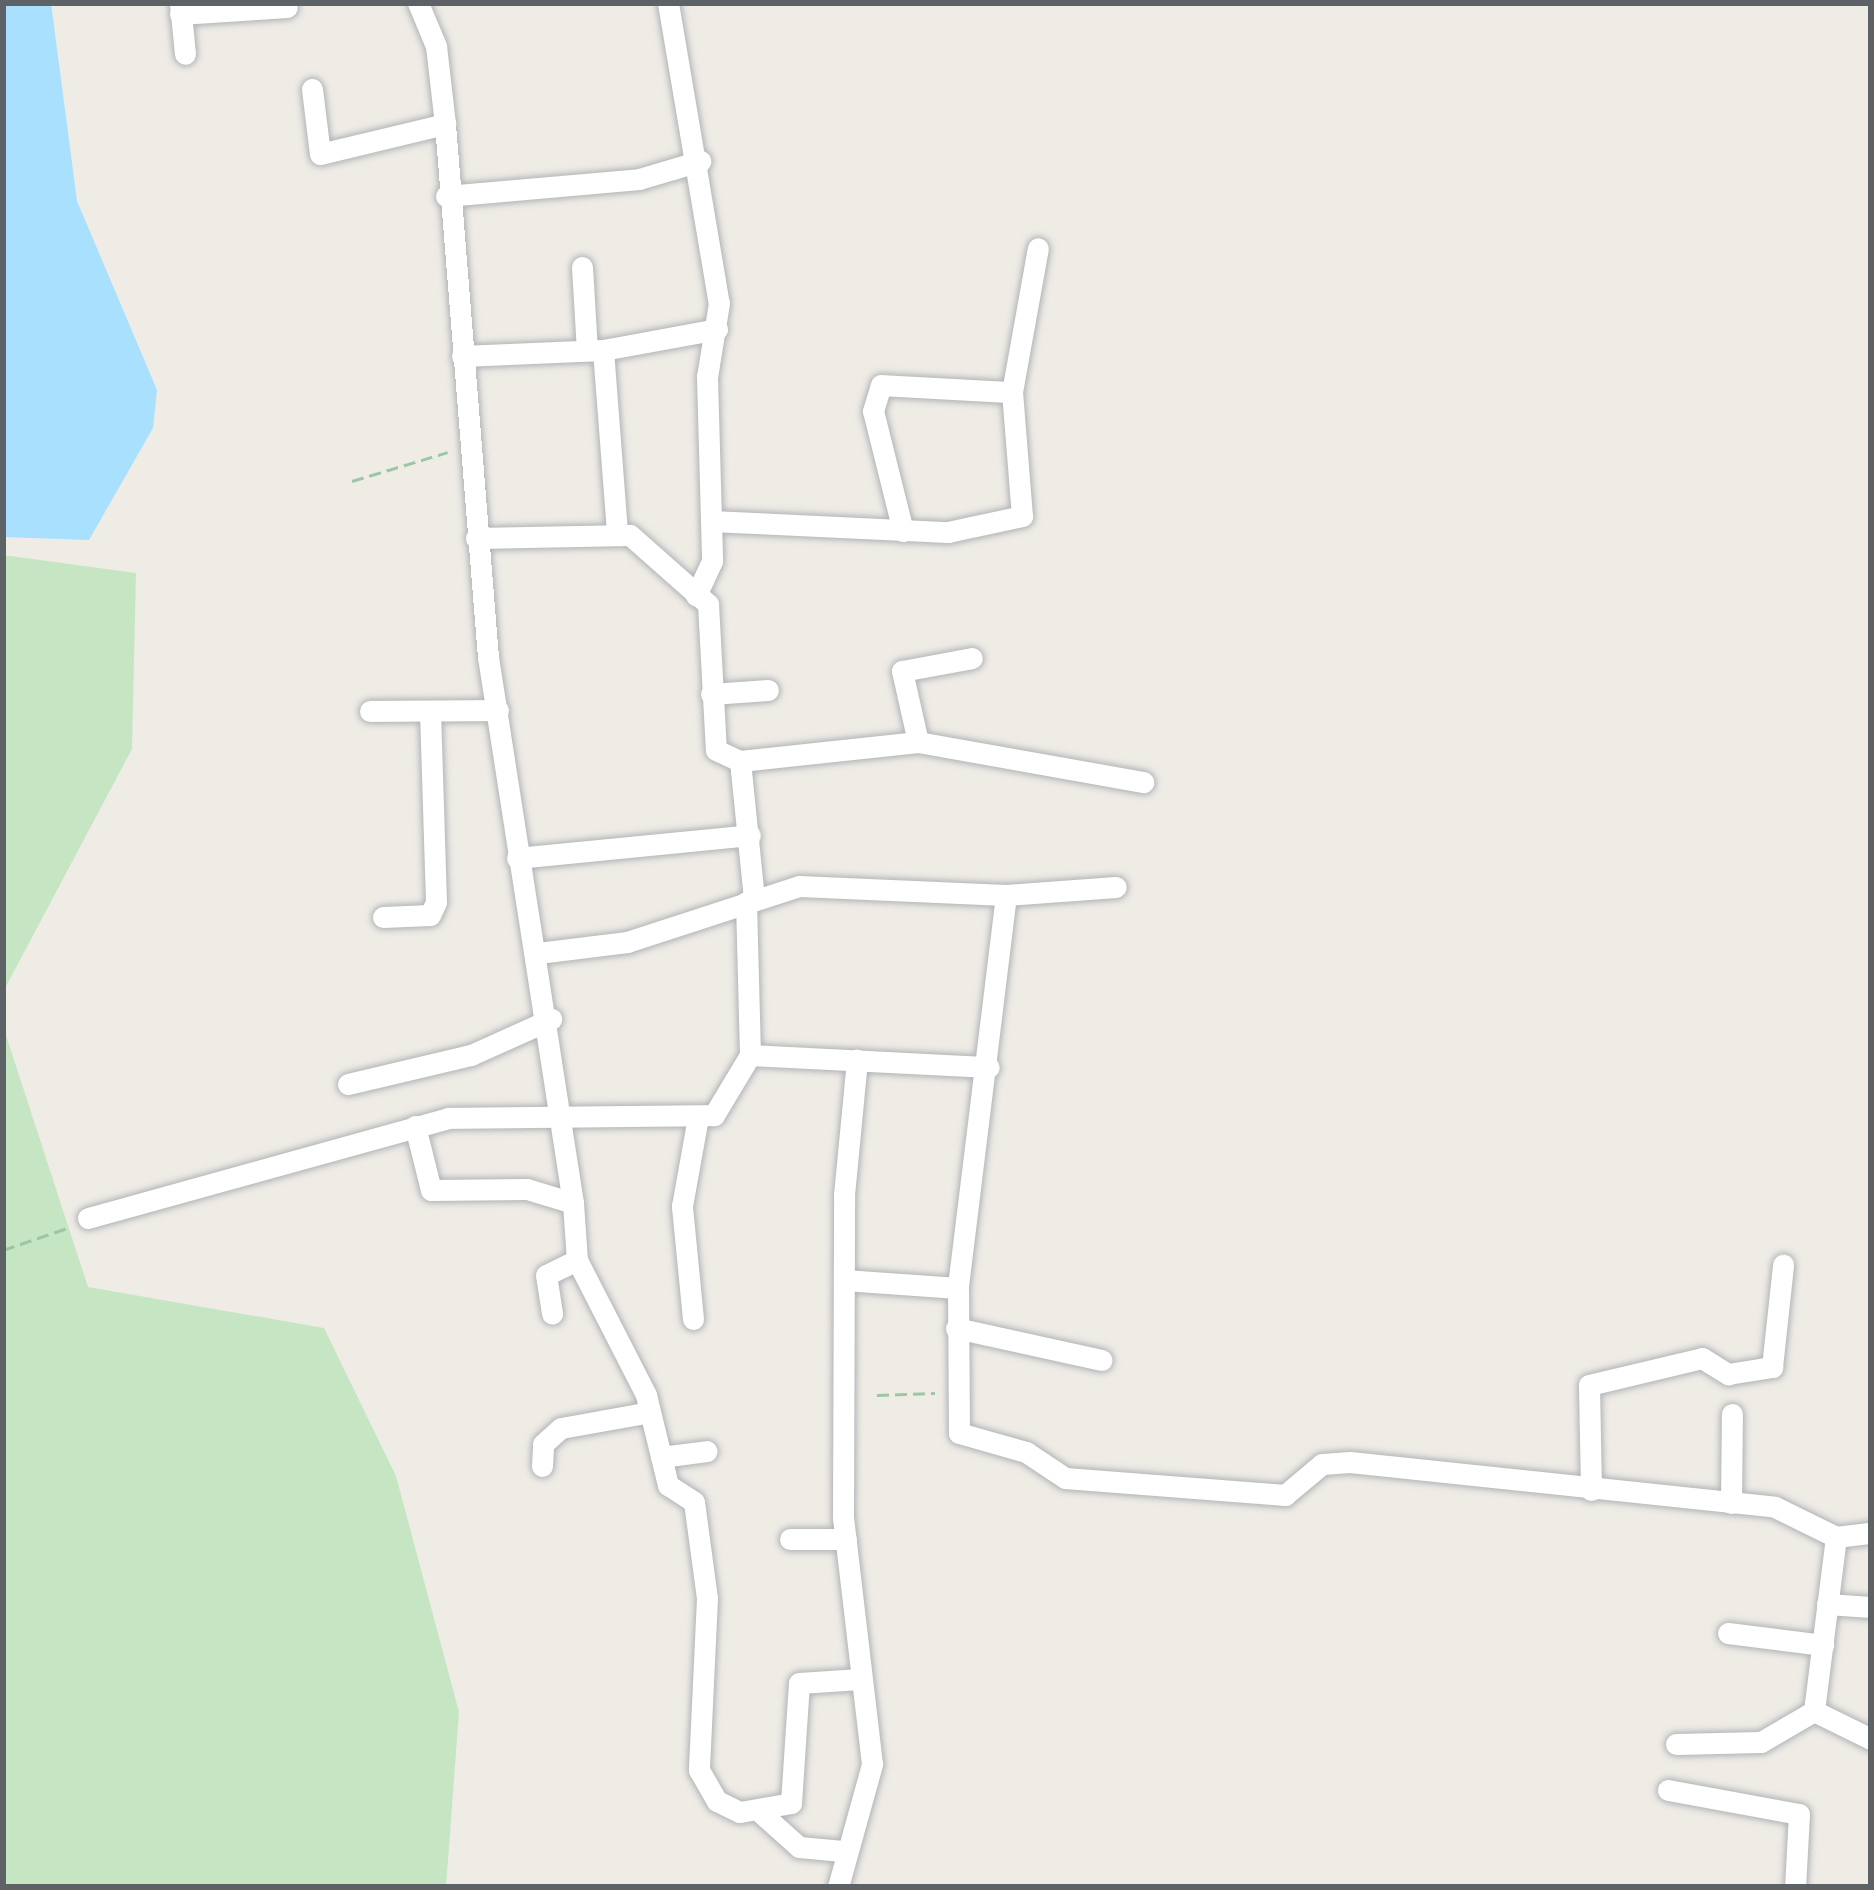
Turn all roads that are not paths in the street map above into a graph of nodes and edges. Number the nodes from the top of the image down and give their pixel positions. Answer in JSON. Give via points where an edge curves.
{"nodes":[{"id":1,"x":418,"y":3,"type":"edge"},
{"id":2,"x":668,"y":3,"type":"edge"},
{"id":3,"x":286,"y":7,"type":"dead end"},
{"id":4,"x":180,"y":9,"type":"edge"},
{"id":5,"x":185,"y":54,"type":"dead end"},
{"id":6,"x":312,"y":89,"type":"dead end"},
{"id":7,"x":445,"y":124,"type":"junction"},
{"id":8,"x":700,"y":161,"type":"junction"},
{"id":9,"x":446,"y":196,"type":"junction"},
{"id":10,"x":1038,"y":248,"type":"dead end"},
{"id":11,"x":582,"y":267,"type":"dead end"},
{"id":12,"x":717,"y":329,"type":"junction"},
{"id":13,"x":595,"y":350,"type":"junction"},
{"id":14,"x":462,"y":356,"type":"junction"},
{"id":15,"x":1012,"y":392,"type":"junction"},
{"id":16,"x":712,"y":520,"type":"junction"},
{"id":17,"x":903,"y":531,"type":"junction"},
{"id":18,"x":617,"y":533,"type":"junction"},
{"id":19,"x":476,"y":538,"type":"junction"},
{"id":20,"x":696,"y":595,"type":"junction"},
{"id":21,"x":972,"y":658,"type":"dead end"},
{"id":22,"x":768,"y":690,"type":"dead end"},
{"id":23,"x":711,"y":694,"type":"junction"},
{"id":24,"x":498,"y":710,"type":"junction"},
{"id":25,"x":370,"y":711,"type":"dead end"},
{"id":26,"x":430,"y":711,"type":"junction"},
{"id":27,"x":918,"y":742,"type":"junction"},
{"id":28,"x":740,"y":761,"type":"junction"},
{"id":29,"x":1144,"y":782,"type":"dead end"},
{"id":30,"x":751,"y":835,"type":"junction"},
{"id":31,"x":517,"y":858,"type":"junction"},
{"id":32,"x":1116,"y":887,"type":"dead end"},
{"id":33,"x":1006,"y":896,"type":"junction"},
{"id":34,"x":750,"y":900,"type":"junction"},
{"id":35,"x":383,"y":917,"type":"dead end"},
{"id":36,"x":538,"y":953,"type":"junction"},
{"id":37,"x":551,"y":1018,"type":"junction"},
{"id":38,"x":750,"y":1055,"type":"junction"},
{"id":39,"x":857,"y":1060,"type":"junction"},
{"id":40,"x":989,"y":1067,"type":"junction"},
{"id":41,"x":347,"y":1084,"type":"dead end"},
{"id":42,"x":698,"y":1117,"type":"junction"},
{"id":43,"x":562,"y":1119,"type":"junction"},
{"id":44,"x":415,"y":1126,"type":"junction"},
{"id":45,"x":573,"y":1203,"type":"junction"},
{"id":46,"x":88,"y":1218,"type":"road end"},
{"id":47,"x":577,"y":1259,"type":"junction"},
{"id":48,"x":1783,"y":1265,"type":"dead end"},
{"id":49,"x":844,"y":1280,"type":"junction"},
{"id":50,"x":958,"y":1288,"type":"junction"},
{"id":51,"x":552,"y":1314,"type":"dead end"},
{"id":52,"x":693,"y":1319,"type":"dead end"},
{"id":53,"x":956,"y":1328,"type":"junction"},
{"id":54,"x":1102,"y":1360,"type":"dead end"},
{"id":55,"x":650,"y":1412,"type":"junction"},
{"id":56,"x":1732,"y":1414,"type":"dead end"},
{"id":57,"x":707,"y":1451,"type":"dead end"},
{"id":58,"x":661,"y":1457,"type":"junction"},
{"id":59,"x":542,"y":1466,"type":"dead end"},
{"id":60,"x":1591,"y":1490,"type":"junction"},
{"id":61,"x":1731,"y":1503,"type":"junction"},
{"id":62,"x":1871,"y":1533,"type":"edge"},
{"id":63,"x":1836,"y":1537,"type":"junction"},
{"id":64,"x":790,"y":1539,"type":"dead end"},
{"id":65,"x":846,"y":1539,"type":"junction"},
{"id":66,"x":1827,"y":1604,"type":"junction"},
{"id":67,"x":1871,"y":1607,"type":"edge"},
{"id":68,"x":1728,"y":1633,"type":"dead end"},
{"id":69,"x":1822,"y":1645,"type":"junction"},
{"id":70,"x":860,"y":1679,"type":"junction"},
{"id":71,"x":1814,"y":1711,"type":"junction"},
{"id":72,"x":1871,"y":1738,"type":"edge"},
{"id":73,"x":1676,"y":1744,"type":"dead end"},
{"id":74,"x":1668,"y":1790,"type":"dead end"},
{"id":75,"x":761,"y":1813,"type":"junction"},
{"id":76,"x":843,"y":1851,"type":"junction"},
{"id":77,"x":838,"y":1887,"type":"edge"},
{"id":78,"x":1796,"y":1887,"type":"edge"}],
"edges":[{"from":1,"to":7,"type":"street","via":[[436,46]]},
{"from":2,"to":8,"type":"street"},
{"from":3,"to":4,"type":"street"},
{"from":4,"to":5,"type":"street"},
{"from":6,"to":7,"type":"street","via":[[320,154]]},
{"from":7,"to":9,"type":"street"},
{"from":8,"to":9,"type":"street","via":[[639,179]]},
{"from":8,"to":12,"type":"street"},
{"from":9,"to":14,"type":"street"},
{"from":10,"to":15,"type":"street"},
{"from":11,"to":13,"type":"street"},
{"from":12,"to":13,"type":"street"},
{"from":12,"to":16,"type":"street","via":[[707,377]]},
{"from":13,"to":14,"type":"street"},
{"from":13,"to":18,"type":"street"},
{"from":14,"to":19,"type":"street"},
{"from":15,"to":17,"type":"street","via":[[1022,516]]},
{"from":15,"to":17,"type":"street","via":[[881,385],[873,411]]},
{"from":16,"to":17,"type":"street"},
{"from":16,"to":20,"type":"street"},
{"from":18,"to":19,"type":"street"},
{"from":18,"to":20,"type":"street"},
{"from":19,"to":24,"type":"street"},
{"from":20,"to":23,"type":"street","via":[[716,618]]},
{"from":21,"to":27,"type":"street","via":[[902,671]]},
{"from":22,"to":23,"type":"street"},
{"from":23,"to":28,"type":"street","via":[[716,750]]},
{"from":24,"to":26,"type":"street"},
{"from":24,"to":31,"type":"street"},
{"from":25,"to":26,"type":"street"},
{"from":26,"to":35,"type":"street","via":[[436,902],[430,915]]},
{"from":27,"to":28,"type":"street"},
{"from":27,"to":29,"type":"street"},
{"from":28,"to":30,"type":"street"},
{"from":30,"to":31,"type":"street"},
{"from":30,"to":34,"type":"street"},
{"from":31,"to":36,"type":"street"},
{"from":32,"to":33,"type":"street"},
{"from":33,"to":34,"type":"street","via":[[866,881]]},
{"from":33,"to":40,"type":"street"},
{"from":34,"to":36,"type":"street","via":[[627,942]]},
{"from":34,"to":38,"type":"street"},
{"from":36,"to":37,"type":"street"},
{"from":37,"to":41,"type":"street","via":[[471,1055]]},
{"from":37,"to":43,"type":"street"},
{"from":38,"to":39,"type":"street"},
{"from":38,"to":42,"type":"street","via":[[721,1111]]},
{"from":39,"to":40,"type":"street"},
{"from":39,"to":49,"type":"street"},
{"from":40,"to":50,"type":"street"},
{"from":42,"to":43,"type":"street"},
{"from":42,"to":52,"type":"street","via":[[682,1206]]},
{"from":43,"to":44,"type":"street","via":[[475,1114]]},
{"from":43,"to":45,"type":"street"},
{"from":44,"to":45,"type":"street","via":[[431,1190],[527,1189]]},
{"from":44,"to":46,"type":"street"},
{"from":45,"to":47,"type":"street"},
{"from":47,"to":51,"type":"street","via":[[546,1275]]},
{"from":47,"to":55,"type":"street"},
{"from":48,"to":60,"type":"street","via":[[1772,1367],[1728,1374],[1702,1358],[1588,1385]]},
{"from":49,"to":50,"type":"street"},
{"from":49,"to":65,"type":"street"},
{"from":50,"to":53,"type":"street"},
{"from":53,"to":54,"type":"street"},
{"from":53,"to":60,"type":"street","via":[[959,1432],[1027,1452],[1065,1478],[1286,1495],[1322,1464],[1350,1462]]},
{"from":55,"to":58,"type":"street"},
{"from":55,"to":59,"type":"street","via":[[561,1427],[543,1444]]},
{"from":56,"to":61,"type":"street"},
{"from":57,"to":58,"type":"street"},
{"from":58,"to":75,"type":"street","via":[[668,1485],[694,1502],[694,1557],[706,1583],[699,1771],[717,1801]]},
{"from":60,"to":61,"type":"street"},
{"from":61,"to":63,"type":"street","via":[[1797,1511]]},
{"from":62,"to":63,"type":"street"},
{"from":63,"to":66,"type":"street"},
{"from":64,"to":65,"type":"street"},
{"from":65,"to":70,"type":"street"},
{"from":66,"to":67,"type":"street"},
{"from":66,"to":69,"type":"street"},
{"from":68,"to":69,"type":"street"},
{"from":69,"to":71,"type":"street"},
{"from":70,"to":75,"type":"street","via":[[801,1681],[793,1797]]},
{"from":70,"to":76,"type":"street","via":[[872,1764]]},
{"from":71,"to":72,"type":"street"},
{"from":71,"to":73,"type":"street","via":[[1761,1742]]},
{"from":74,"to":78,"type":"street","via":[[1799,1814]]},
{"from":75,"to":76,"type":"street","via":[[800,1847]]},
{"from":76,"to":77,"type":"street"}]}
